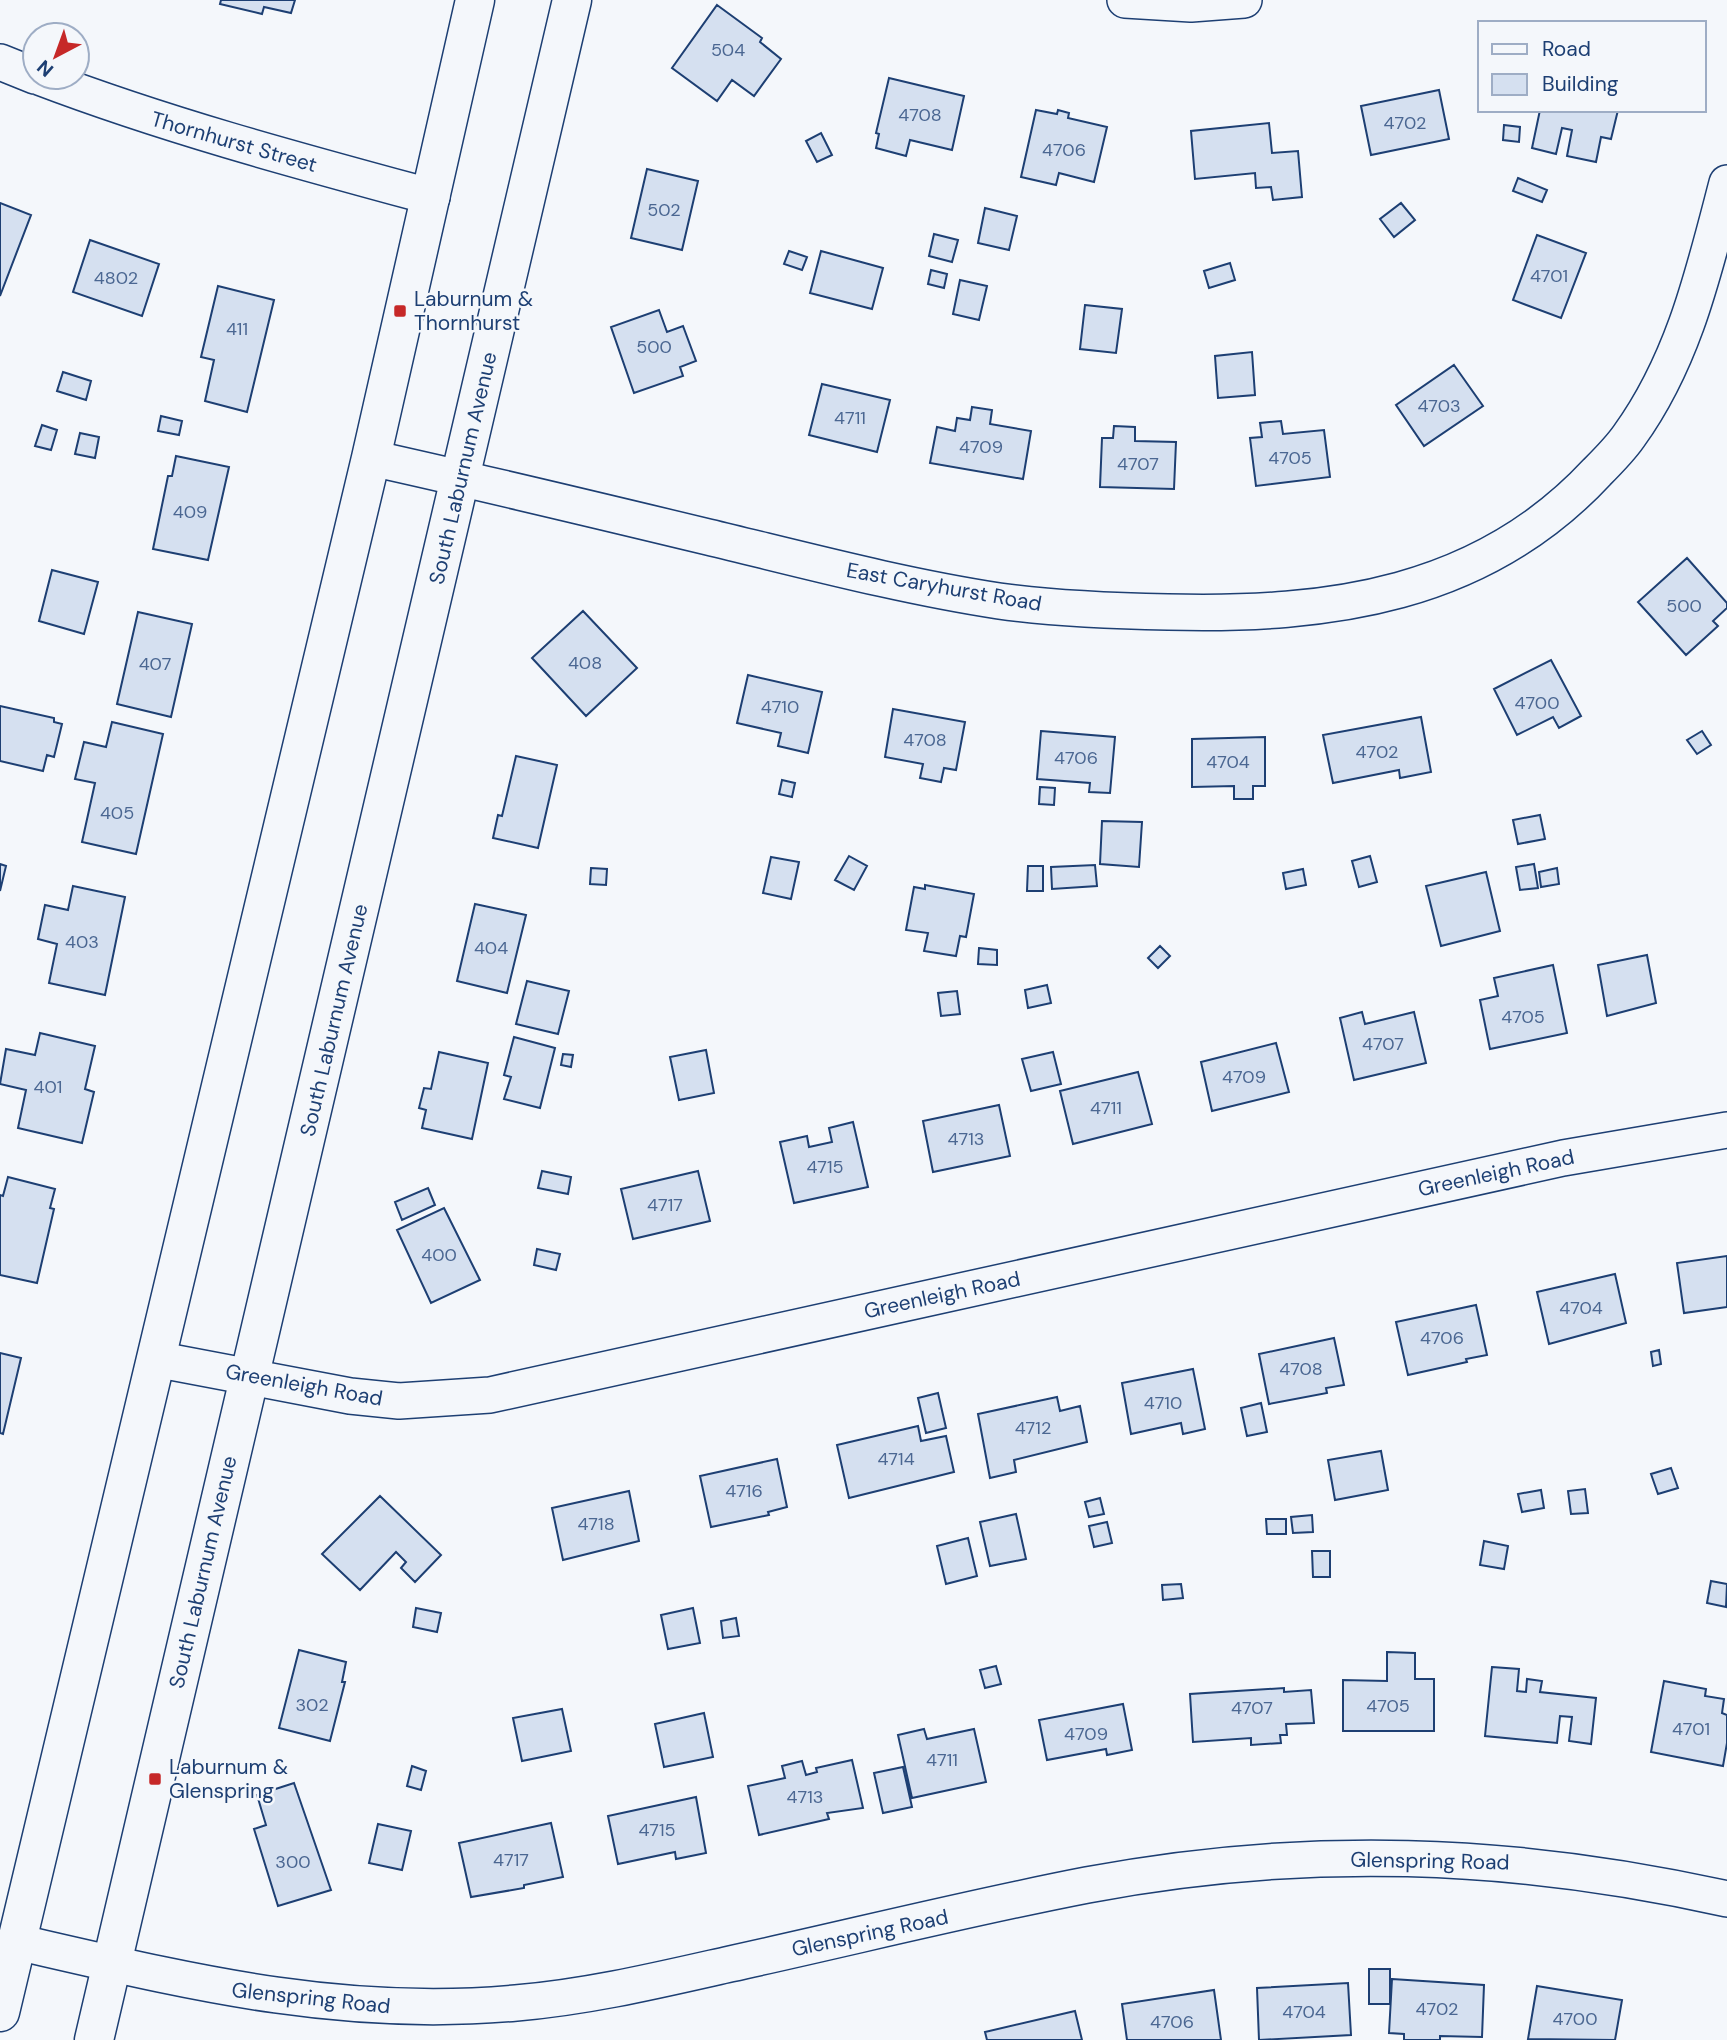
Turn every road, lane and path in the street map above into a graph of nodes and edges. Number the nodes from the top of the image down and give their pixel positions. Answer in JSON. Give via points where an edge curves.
{"nodes":[{"id":1,"x":475,"y":0,"type":"edge"},
{"id":2,"x":572,"y":0,"type":"edge"},
{"id":3,"x":1125,"y":0,"type":"edge"},
{"id":4,"x":1244,"y":0,"type":"edge"},
{"id":5,"x":0,"y":62,"type":"edge"},
{"id":6,"x":21,"y":70,"type":"edge"},
{"id":7,"x":76,"y":91,"type":"edge"},
{"id":8,"x":1727,"y":183,"type":"edge"},
{"id":9,"x":432,"y":197,"type":"junction"},
{"id":10,"x":371,"y":458,"type":"junction"},
{"id":11,"x":460,"y":478,"type":"junction"},
{"id":12,"x":1727,"y":1130,"type":"edge"},
{"id":13,"x":155,"y":1359,"type":"junction"},
{"id":14,"x":251,"y":1377,"type":"junction"},
{"id":15,"x":1727,"y":1899,"type":"edge"},
{"id":16,"x":17,"y":1942,"type":"junction"},
{"id":17,"x":112,"y":1964,"type":"junction"},
{"id":18,"x":0,"y":2012,"type":"edge"},
{"id":19,"x":94,"y":2040,"type":"edge"}],
"edges":[{"from":1,"to":9,"type":"main road"},
{"from":2,"to":11,"type":"main road","name":"South Laburnum Avenue"},
{"from":3,"to":4,"type":"street","via":[[1191,4]]},
{"from":5,"to":6,"type":"street","name":"Thornhurst Street"},
{"from":7,"to":9,"type":"street","name":"Thornhurst Street","via":[[243,147]]},
{"from":8,"to":11,"type":"street","name":"East Caryhurst Road","via":[[1692,316],[1667,373],[1629,437],[1568,504],[1482,560],[1445,577],[1353,603],[1214,614],[999,601],[843,569]]},
{"from":9,"to":10,"type":"main road"},
{"from":10,"to":11,"type":"street","name":"East Caryhurst Road"},
{"from":10,"to":13,"type":"main road"},
{"from":11,"to":14,"type":"main road","name":"South Laburnum Avenue"},
{"from":12,"to":14,"type":"street","name":"Greenleigh Road","via":[[1563,1158],[489,1395],[399,1401]]},
{"from":13,"to":14,"type":"street","name":"Greenleigh Road"},
{"from":13,"to":16,"type":"main road"},
{"from":14,"to":17,"type":"main road","name":"South Laburnum Avenue"},
{"from":15,"to":17,"type":"street","name":"Glenspring Road","via":[[1597,1873],[1508,1862],[1420,1857],[1274,1860],[1086,1885],[623,1988],[516,2003],[400,2008],[306,2001],[197,1984]]},
{"from":16,"to":17,"type":"street","name":"Glenspring Road"},
{"from":16,"to":18,"type":"main road"},
{"from":17,"to":19,"type":"main road","name":"South Laburnum Avenue"}]}
